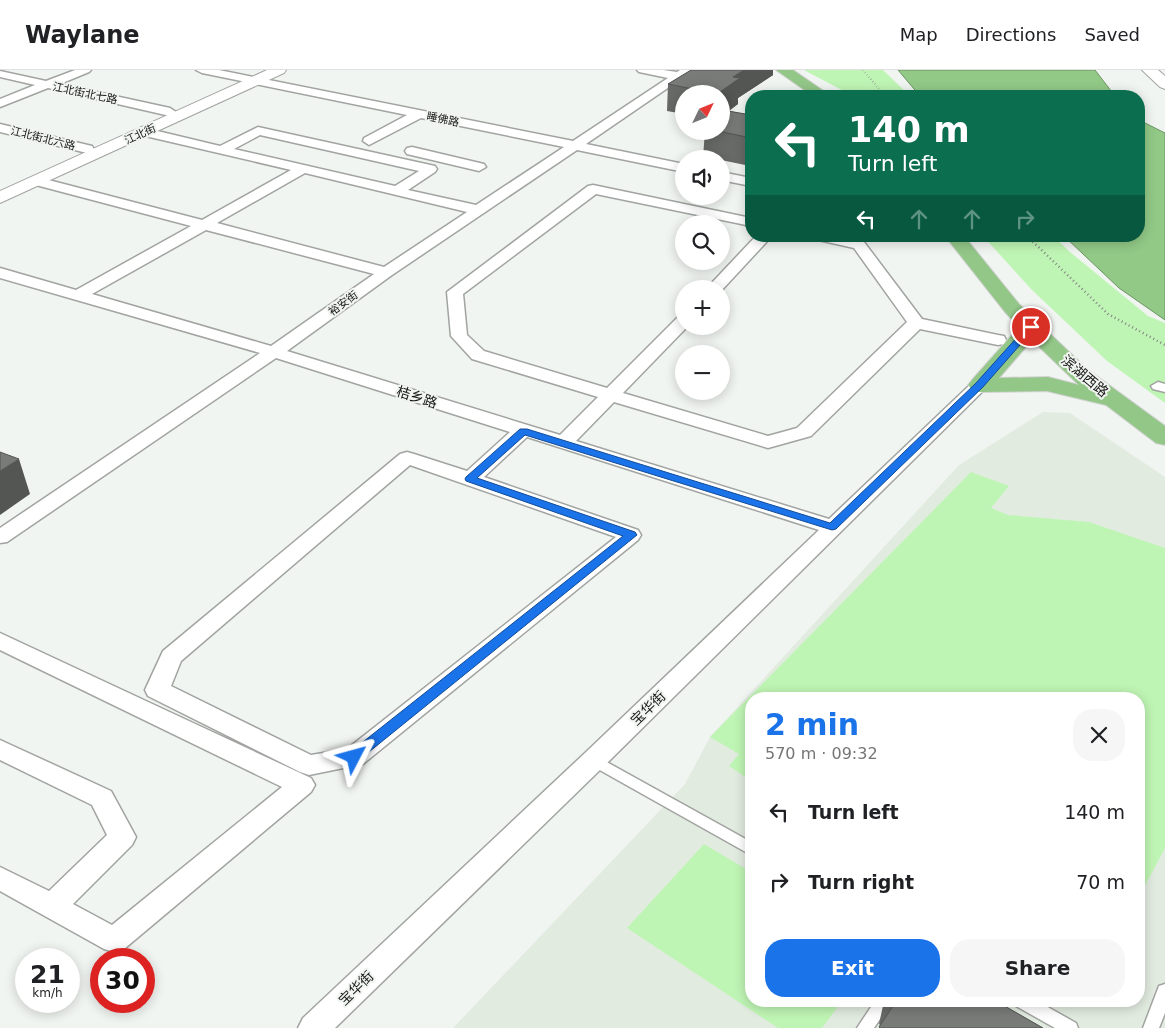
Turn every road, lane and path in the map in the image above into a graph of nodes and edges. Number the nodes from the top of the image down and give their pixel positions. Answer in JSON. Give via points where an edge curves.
{"nodes":[{"id":1,"x":85,"y":70,"type":"edge"},
{"id":2,"x":202,"y":70,"type":"edge"},
{"id":3,"x":279,"y":70,"type":"edge"},
{"id":4,"x":643,"y":70,"type":"edge"},
{"id":5,"x":783,"y":70,"type":"edge"},
{"id":6,"x":793,"y":70,"type":"edge"},
{"id":7,"x":863,"y":70,"type":"edge"},
{"id":8,"x":1149,"y":70,"type":"edge"},
{"id":9,"x":683,"y":73,"type":"edge"},
{"id":10,"x":0,"y":74,"type":"edge"},
{"id":11,"x":252,"y":76,"type":"edge"},
{"id":12,"x":1165,"y":84,"type":"edge"},
{"id":13,"x":46,"y":85,"type":"junction"},
{"id":14,"x":814,"y":90,"type":"edge"},
{"id":15,"x":823,"y":90,"type":"edge"},
{"id":16,"x":880,"y":90,"type":"edge"},
{"id":17,"x":0,"y":103,"type":"edge"},
{"id":18,"x":170,"y":112,"type":"junction"},
{"id":19,"x":419,"y":114,"type":"junction"},
{"id":20,"x":0,"y":128,"type":"edge"},
{"id":21,"x":145,"y":132,"type":"junction"},
{"id":22,"x":574,"y":146,"type":"junction"},
{"id":23,"x":87,"y":149,"type":"junction"},
{"id":24,"x":222,"y":150,"type":"junction"},
{"id":25,"x":675,"y":166,"type":"edge"},
{"id":26,"x":479,"y":167,"type":"dead end"},
{"id":27,"x":303,"y":168,"type":"junction"},
{"id":28,"x":730,"y":178,"type":"edge"},
{"id":29,"x":37,"y":181,"type":"junction"},
{"id":30,"x":745,"y":181,"type":"edge"},
{"id":31,"x":0,"y":188,"type":"edge"},
{"id":32,"x":397,"y":191,"type":"junction"},
{"id":33,"x":0,"y":198,"type":"edge"},
{"id":34,"x":478,"y":210,"type":"junction"},
{"id":35,"x":745,"y":221,"type":"edge"},
{"id":36,"x":204,"y":224,"type":"junction"},
{"id":37,"x":759,"y":242,"type":"edge"},
{"id":38,"x":846,"y":242,"type":"edge"},
{"id":39,"x":959,"y":242,"type":"edge"},
{"id":40,"x":971,"y":242,"type":"edge"},
{"id":41,"x":1034,"y":242,"type":"edge"},
{"id":42,"x":386,"y":272,"type":"junction"},
{"id":43,"x":0,"y":273,"type":"edge"},
{"id":44,"x":723,"y":280,"type":"edge"},
{"id":45,"x":79,"y":295,"type":"junction"},
{"id":46,"x":1012,"y":308,"type":"junction"},
{"id":47,"x":916,"y":323,"type":"junction"},
{"id":48,"x":1034,"y":324,"type":"junction"},
{"id":49,"x":675,"y":330,"type":"edge"},
{"id":50,"x":998,"y":340,"type":"junction"},
{"id":51,"x":1165,"y":345,"type":"edge"},
{"id":52,"x":274,"y":352,"type":"junction"},
{"id":53,"x":980,"y":385,"type":"junction"},
{"id":54,"x":1105,"y":390,"type":"junction"},
{"id":55,"x":612,"y":395,"type":"junction"},
{"id":56,"x":1165,"y":428,"type":"edge"},
{"id":57,"x":523,"y":431,"type":"junction"},
{"id":58,"x":1165,"y":438,"type":"edge"},
{"id":59,"x":563,"y":443,"type":"junction"},
{"id":60,"x":470,"y":479,"type":"junction"},
{"id":61,"x":832,"y":527,"type":"junction"},
{"id":62,"x":0,"y":538,"type":"edge"},
{"id":63,"x":0,"y":641,"type":"edge"},
{"id":64,"x":0,"y":748,"type":"edge"},
{"id":65,"x":594,"y":760,"type":"junction"},
{"id":66,"x":745,"y":846,"type":"edge"},
{"id":67,"x":0,"y":878,"type":"edge"},
{"id":68,"x":52,"y":906,"type":"junction"},
{"id":69,"x":1165,"y":991,"type":"edge"},
{"id":70,"x":880,"y":1007,"type":"edge"},
{"id":71,"x":1033,"y":1007,"type":"edge"},
{"id":72,"x":314,"y":1028,"type":"edge"},
{"id":73,"x":865,"y":1028,"type":"edge"},
{"id":74,"x":1070,"y":1028,"type":"edge"},
{"id":75,"x":1151,"y":1028,"type":"edge"}],
"edges":[{"from":1,"to":13,"type":"street"},
{"from":2,"to":11,"type":"street","name":"睡佛路"},
{"from":3,"to":11,"type":"main road","name":"江北街"},
{"from":4,"to":9,"type":"street"},
{"from":5,"to":14,"type":"main road"},
{"from":6,"to":15,"type":"main road"},
{"from":7,"to":16,"type":"path"},
{"from":8,"to":12,"type":"main road"},
{"from":9,"to":22,"type":"street","name":"裕安街"},
{"from":10,"to":13,"type":"street","name":"江北街北七路"},
{"from":11,"to":18,"type":"main road","name":"江北街"},
{"from":11,"to":19,"type":"street","name":"睡佛路"},
{"from":11,"to":21,"type":"main road","name":"江北街"},
{"from":13,"to":17,"type":"street"},
{"from":13,"to":18,"type":"street","name":"江北街北七路"},
{"from":18,"to":23,"type":"main road","name":"江北街"},
{"from":19,"to":22,"type":"street","name":"睡佛路"},
{"from":19,"to":26,"type":"street","via":[[364,140]]},
{"from":20,"to":23,"type":"street","name":"江北街北六路"},
{"from":21,"to":24,"type":"street"},
{"from":21,"to":29,"type":"main road","name":"江北街"},
{"from":22,"to":25,"type":"street","name":"睡佛路"},
{"from":22,"to":34,"type":"street","name":"裕安街"},
{"from":23,"to":31,"type":"main road","name":"江北街"},
{"from":24,"to":27,"type":"street"},
{"from":24,"to":32,"type":"street","via":[[258,131],[430,169]]},
{"from":27,"to":32,"type":"street"},
{"from":27,"to":36,"type":"street"},
{"from":28,"to":30,"type":"street"},
{"from":29,"to":33,"type":"main road","name":"江北街"},
{"from":29,"to":36,"type":"street"},
{"from":32,"to":34,"type":"street"},
{"from":34,"to":42,"type":"street","name":"裕安街"},
{"from":35,"to":55,"type":"street","via":[[593,189],[455,292],[459,336],[478,355]]},
{"from":36,"to":42,"type":"street"},
{"from":36,"to":45,"type":"street"},
{"from":37,"to":44,"type":"street"},
{"from":38,"to":47,"type":"street","via":[[859,245]]},
{"from":39,"to":46,"type":"main road","name":"滨湖西路"},
{"from":40,"to":48,"type":"main road","name":"滨湖西路"},
{"from":41,"to":51,"type":"path","via":[[1108,314]]},
{"from":42,"to":52,"type":"street","name":"裕安街"},
{"from":43,"to":45,"type":"street","name":"桔乡路"},
{"from":45,"to":52,"type":"street","name":"桔乡路"},
{"from":46,"to":48,"type":"main road","name":"滨湖西路"},
{"from":46,"to":50,"type":"main road"},
{"from":47,"to":50,"type":"street"},
{"from":47,"to":55,"type":"street","via":[[804,432],[768,442]]},
{"from":48,"to":53,"type":"main road"},
{"from":48,"to":54,"type":"main road","name":"滨湖西路","via":[[1079,374]]},
{"from":49,"to":55,"type":"street"},
{"from":50,"to":53,"type":"main road"},
{"from":52,"to":57,"type":"street","name":"桔乡路"},
{"from":52,"to":62,"type":"street","name":"裕安街"},
{"from":53,"to":54,"type":"main road","via":[[1048,384]]},
{"from":53,"to":54,"type":"main road","via":[[1043,376]]},
{"from":53,"to":61,"type":"street","name":"宝华街"},
{"from":54,"to":56,"type":"main road","name":"滨湖西路"},
{"from":54,"to":58,"type":"main road","name":"滨湖西路"},
{"from":55,"to":59,"type":"street"},
{"from":57,"to":59,"type":"street","name":"桔乡路"},
{"from":57,"to":60,"type":"street"},
{"from":59,"to":61,"type":"street","name":"桔乡路"},
{"from":60,"to":60,"type":"street","via":[[407,458],[171,657],[157,690],[308,764],[354,757],[631,535]]},
{"from":61,"to":65,"type":"street","name":"宝华街"},
{"from":63,"to":68,"type":"street","via":[[302,785],[114,940]]},
{"from":64,"to":68,"type":"street","via":[[102,798],[122,837]]},
{"from":65,"to":66,"type":"lane"},
{"from":65,"to":72,"type":"street","name":"宝华街"},
{"from":67,"to":68,"type":"street"},
{"from":69,"to":75,"type":"lane"},
{"from":70,"to":73,"type":"lane"},
{"from":71,"to":74,"type":"lane"}]}
